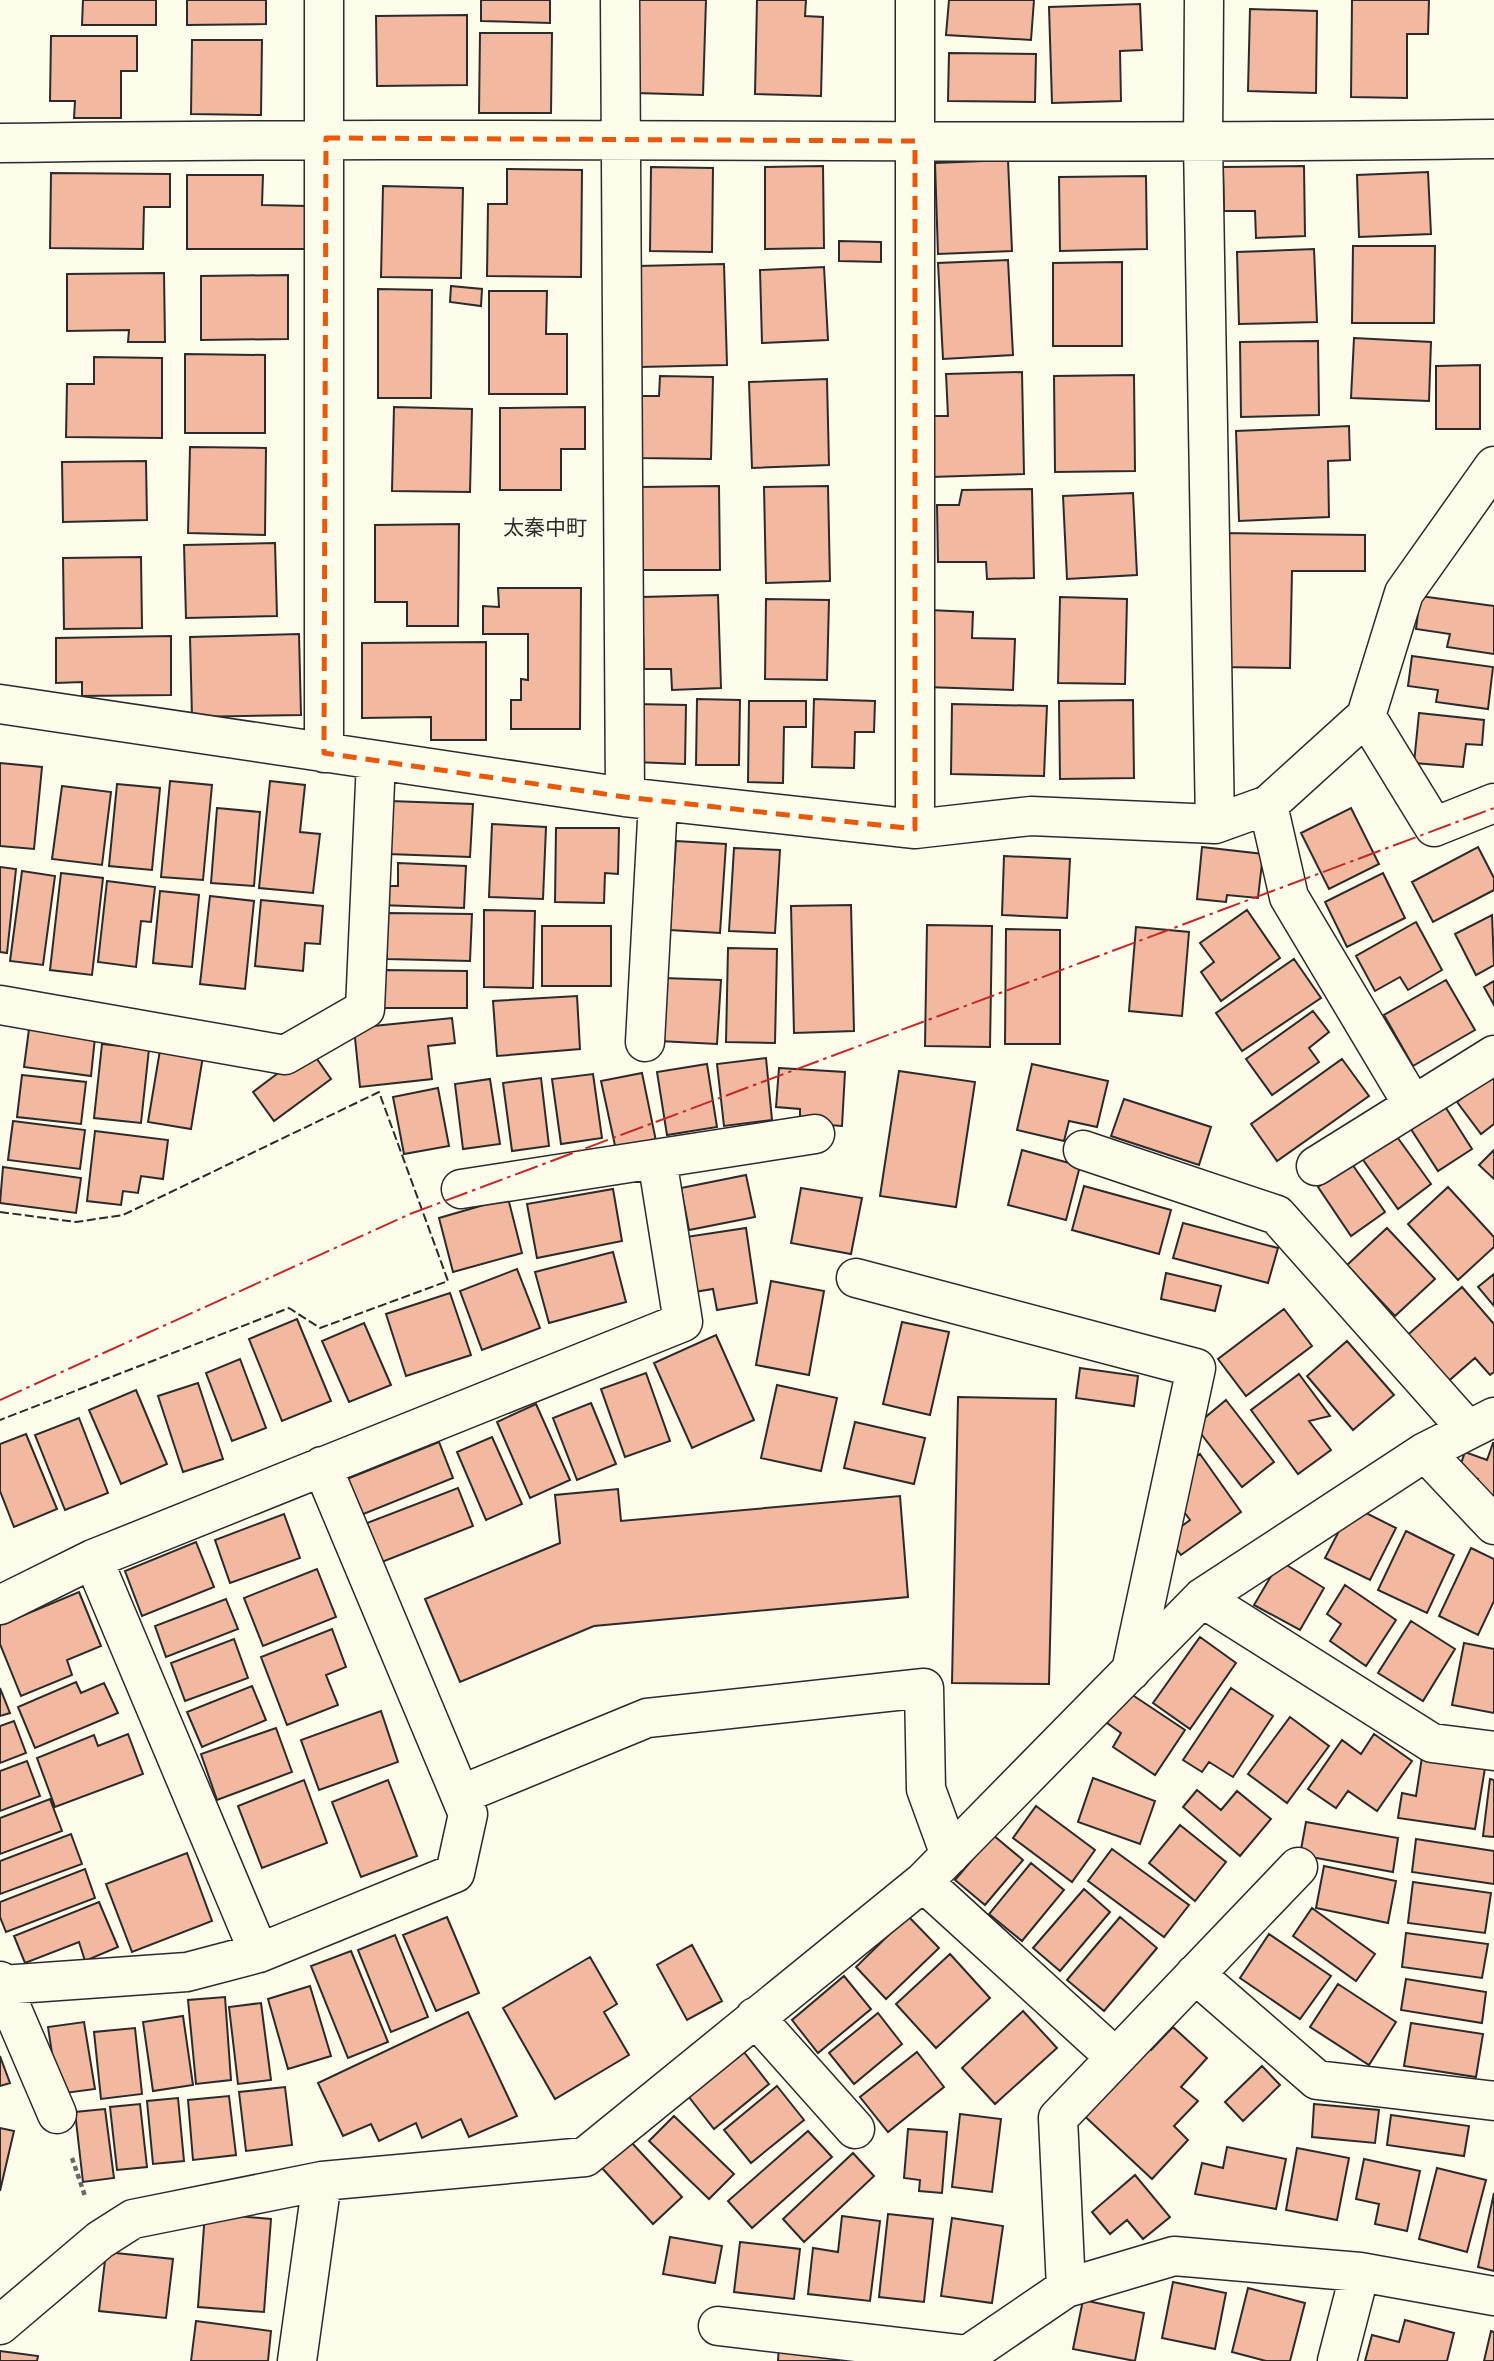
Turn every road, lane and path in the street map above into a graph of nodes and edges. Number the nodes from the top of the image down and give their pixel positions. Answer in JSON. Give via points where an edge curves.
{"nodes":[{"id":1,"x":324,"y":0,"type":"edge"},
{"id":2,"x":620,"y":0,"type":"edge"},
{"id":3,"x":915,"y":0,"type":"edge"},
{"id":4,"x":1204,"y":0,"type":"edge"},
{"id":5,"x":326,"y":138,"type":"junction"},
{"id":6,"x":619,"y":138,"type":"junction"},
{"id":7,"x":1494,"y":139,"type":"edge"},
{"id":8,"x":915,"y":141,"type":"junction"},
{"id":9,"x":0,"y":143,"type":"edge"},
{"id":10,"x":1203,"y":143,"type":"junction"},
{"id":11,"x":1494,"y":466,"type":"edge"},
{"id":12,"x":0,"y":704,"type":"edge"},
{"id":13,"x":1366,"y":716,"type":"junction"},
{"id":14,"x":324,"y":753,"type":"junction"},
{"id":15,"x":376,"y":761,"type":"junction"},
{"id":16,"x":642,"y":800,"type":"junction"},
{"id":17,"x":1494,"y":803,"type":"edge"},
{"id":18,"x":1268,"y":805,"type":"junction"},
{"id":19,"x":1215,"y":824,"type":"junction"},
{"id":20,"x":915,"y":829,"type":"junction"},
{"id":21,"x":2,"y":1016,"type":"edge"},
{"id":22,"x":645,"y":1042,"type":"dead end"},
{"id":23,"x":1494,"y":1055,"type":"edge"},
{"id":24,"x":1413,"y":1105,"type":"junction"},
{"id":25,"x":815,"y":1134,"type":"dead end"},
{"id":26,"x":1083,"y":1150,"type":"dead end"},
{"id":27,"x":657,"y":1159,"type":"junction"},
{"id":28,"x":1316,"y":1166,"type":"dead end"},
{"id":29,"x":461,"y":1189,"type":"dead end"},
{"id":30,"x":856,"y":1278,"type":"dead end"},
{"id":31,"x":1481,"y":1424,"type":"edge"},
{"id":32,"x":1424,"y":1451,"type":"junction"},
{"id":33,"x":322,"y":1466,"type":"junction"},
{"id":34,"x":1494,"y":1525,"type":"edge"},
{"id":35,"x":93,"y":1559,"type":"junction"},
{"id":36,"x":1202,"y":1598,"type":"junction"},
{"id":37,"x":0,"y":1605,"type":"edge"},
{"id":38,"x":1131,"y":1671,"type":"junction"},
{"id":39,"x":1494,"y":1751,"type":"edge"},
{"id":40,"x":460,"y":1795,"type":"junction"},
{"id":41,"x":950,"y":1854,"type":"junction"},
{"id":42,"x":1298,"y":1867,"type":"dead end"},
{"id":43,"x":923,"y":1882,"type":"junction"},
{"id":44,"x":259,"y":1953,"type":"junction"},
{"id":45,"x":1195,"y":1975,"type":"junction"},
{"id":46,"x":1,"y":1983,"type":"edge"},
{"id":47,"x":755,"y":2017,"type":"junction"},
{"id":48,"x":1115,"y":2057,"type":"junction"},
{"id":49,"x":1494,"y":2101,"type":"edge"},
{"id":50,"x":57,"y":2114,"type":"joint"},
{"id":51,"x":855,"y":2129,"type":"dead end"},
{"id":52,"x":322,"y":2181,"type":"junction"},
{"id":53,"x":100,"y":2240,"type":"junction"},
{"id":54,"x":1360,"y":2272,"type":"junction"},
{"id":55,"x":1066,"y":2288,"type":"junction"},
{"id":56,"x":1494,"y":2295,"type":"edge"},
{"id":57,"x":0,"y":2325,"type":"edge"},
{"id":58,"x":718,"y":2326,"type":"dead end"},
{"id":59,"x":964,"y":2358,"type":"edge"},
{"id":60,"x":297,"y":2361,"type":"edge"},
{"id":61,"x":1337,"y":2361,"type":"edge"}],
"edges":[{"from":1,"to":5,"type":"street"},
{"from":2,"to":6,"type":"street"},
{"from":3,"to":8,"type":"street"},
{"from":4,"to":10,"type":"street"},
{"from":5,"to":6,"type":"street"},
{"from":5,"to":9,"type":"street"},
{"from":5,"to":14,"type":"street"},
{"from":6,"to":8,"type":"street"},
{"from":6,"to":16,"type":"street"},
{"from":7,"to":10,"type":"street"},
{"from":8,"to":10,"type":"street"},
{"from":8,"to":20,"type":"street"},
{"from":10,"to":19,"type":"street"},
{"from":11,"to":13,"type":"street","via":[[1404,593]]},
{"from":12,"to":14,"type":"street"},
{"from":13,"to":17,"type":"street","via":[[1434,827]]},
{"from":13,"to":18,"type":"street"},
{"from":14,"to":15,"type":"street"},
{"from":15,"to":16,"type":"street"},
{"from":15,"to":21,"type":"street","via":[[365,1009],[285,1055]]},
{"from":16,"to":20,"type":"street"},
{"from":16,"to":22,"type":"street"},
{"from":18,"to":19,"type":"street"},
{"from":18,"to":24,"type":"street","via":[[1289,897]]},
{"from":19,"to":20,"type":"street","via":[[1031,816]]},
{"from":23,"to":24,"type":"street"},
{"from":24,"to":28,"type":"street"},
{"from":25,"to":27,"type":"street"},
{"from":26,"to":31,"type":"street","via":[[1277,1215]]},
{"from":27,"to":29,"type":"street"},
{"from":27,"to":33,"type":"street","via":[[683,1322]]},
{"from":30,"to":38,"type":"street","via":[[1196,1368]]},
{"from":31,"to":32,"type":"street"},
{"from":32,"to":34,"type":"street"},
{"from":32,"to":36,"type":"street"},
{"from":33,"to":35,"type":"street"},
{"from":33,"to":40,"type":"street"},
{"from":35,"to":37,"type":"street"},
{"from":35,"to":44,"type":"street"},
{"from":36,"to":38,"type":"street"},
{"from":36,"to":39,"type":"street","via":[[1432,1743]]},
{"from":38,"to":41,"type":"street"},
{"from":40,"to":41,"type":"street","via":[[647,1718],[924,1688],[926,1789]]},
{"from":40,"to":44,"type":"street","via":[[468,1814],[455,1873]]},
{"from":41,"to":43,"type":"street"},
{"from":42,"to":45,"type":"street"},
{"from":43,"to":47,"type":"street"},
{"from":43,"to":48,"type":"street"},
{"from":44,"to":46,"type":"street","via":[[187,1972]]},
{"from":45,"to":48,"type":"street"},
{"from":45,"to":49,"type":"street","via":[[1317,2080]]},
{"from":46,"to":50,"type":"street"},
{"from":47,"to":51,"type":"street"},
{"from":47,"to":52,"type":"street","via":[[585,2157]]},
{"from":48,"to":55,"type":"street","via":[[1058,2118]]},
{"from":50,"to":53,"type":"path"},
{"from":52,"to":53,"type":"street","via":[[133,2219]]},
{"from":52,"to":60,"type":"street"},
{"from":53,"to":57,"type":"street"},
{"from":54,"to":55,"type":"street","via":[[1174,2256]]},
{"from":54,"to":56,"type":"street"},
{"from":54,"to":61,"type":"street"},
{"from":55,"to":59,"type":"street"},
{"from":58,"to":59,"type":"street"}]}
